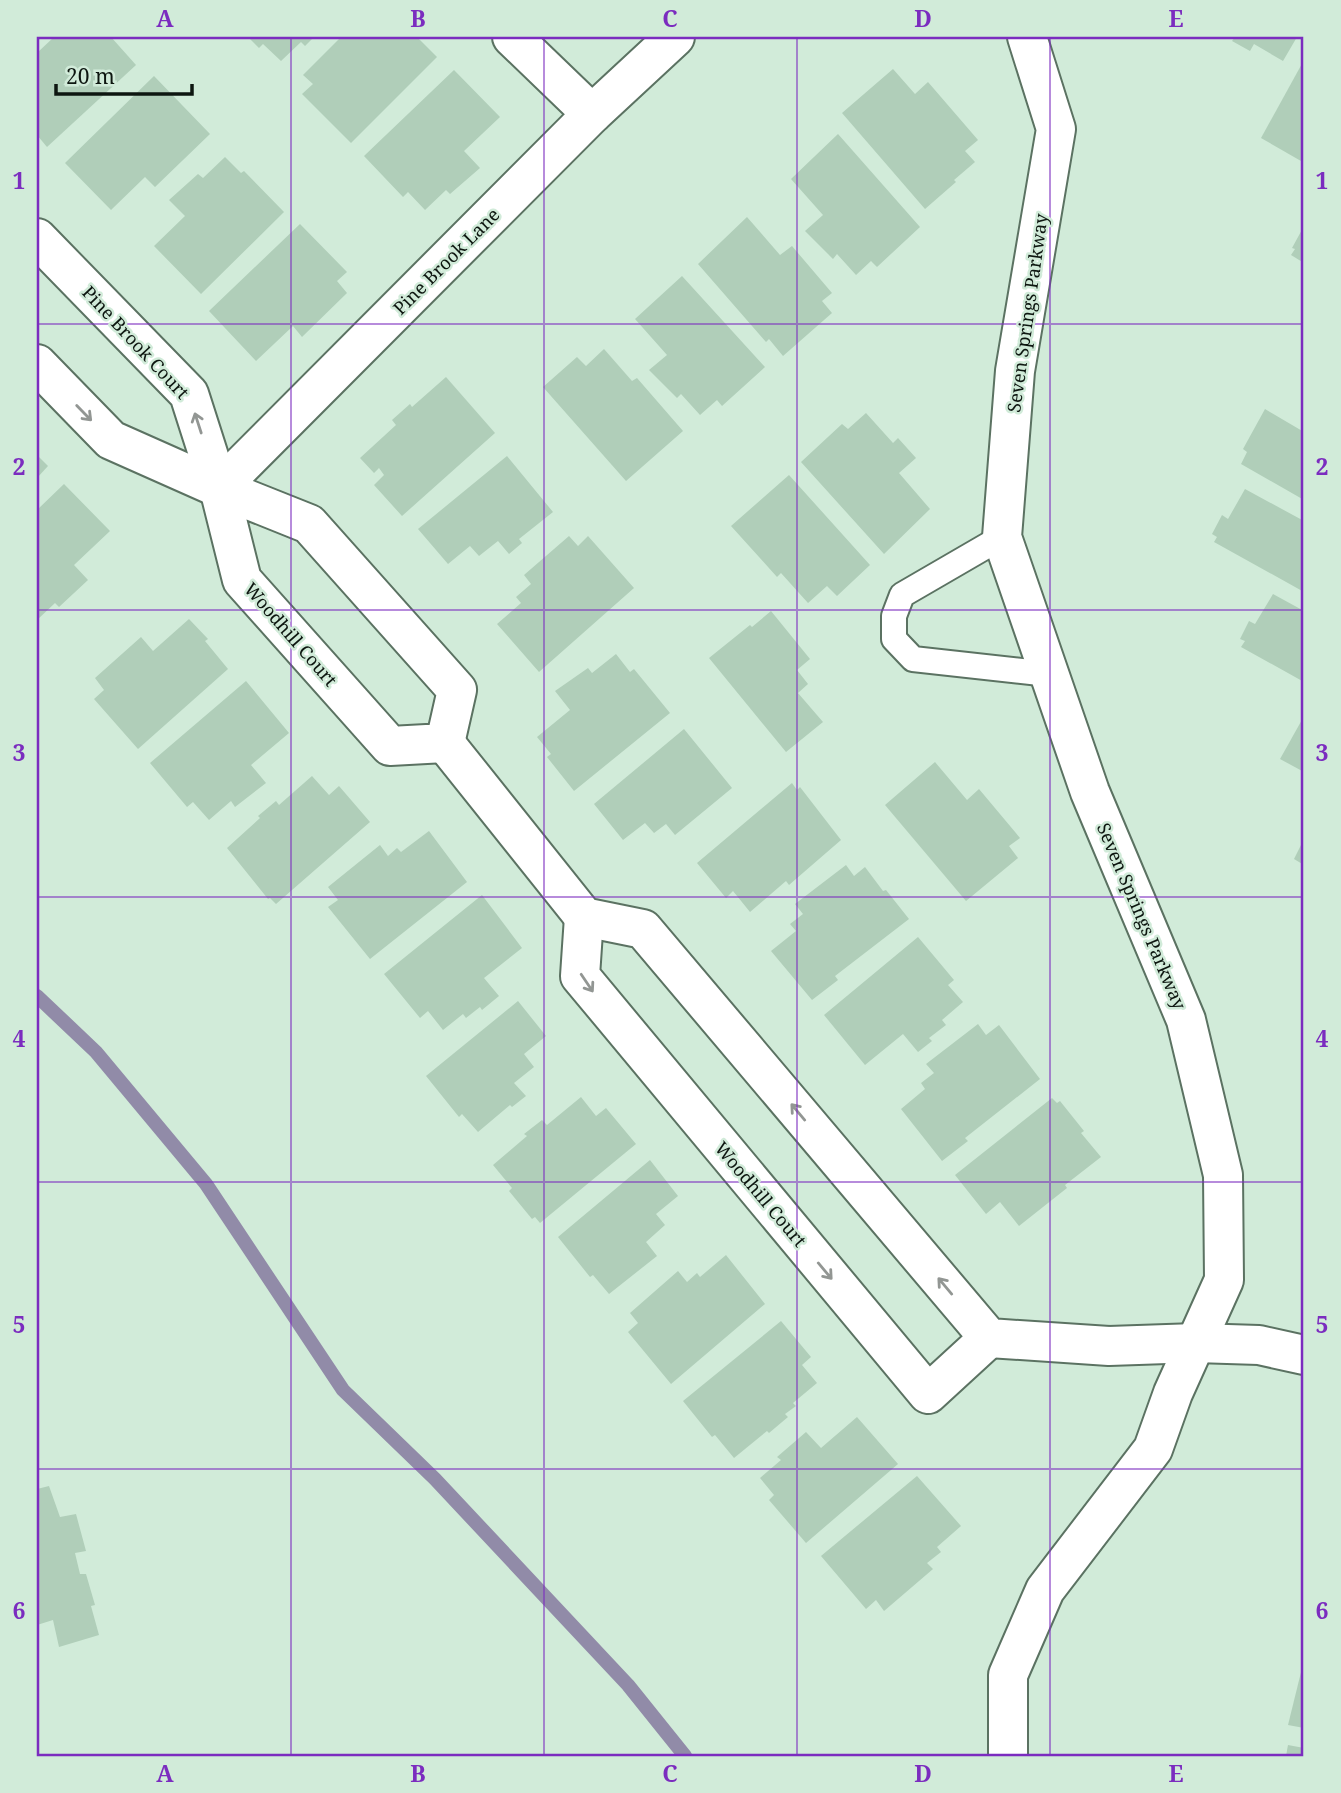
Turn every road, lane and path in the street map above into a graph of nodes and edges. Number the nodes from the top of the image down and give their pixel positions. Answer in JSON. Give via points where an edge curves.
{"nodes":[{"id":1,"x":512,"y":37,"type":"edge"},
{"id":2,"x":675,"y":37,"type":"edge"},
{"id":3,"x":1027,"y":37,"type":"edge"},
{"id":4,"x":592,"y":114,"type":"junction"},
{"id":5,"x":37,"y":238,"type":"edge"},
{"id":6,"x":37,"y":364,"type":"edge"},
{"id":7,"x":219,"y":488,"type":"junction"},
{"id":8,"x":1002,"y":537,"type":"junction"},
{"id":9,"x":1049,"y":674,"type":"junction"},
{"id":10,"x":445,"y":743,"type":"junction"},
{"id":11,"x":584,"y":917,"type":"junction"},
{"id":12,"x":989,"y":1338,"type":"junction"},
{"id":13,"x":1196,"y":1343,"type":"junction"},
{"id":14,"x":1304,"y":1355,"type":"edge"},
{"id":15,"x":1008,"y":1756,"type":"edge"}],
"edges":[{"from":1,"to":4,"type":"street"},
{"from":2,"to":4,"type":"street","name":"Pine Brook Lane"},
{"from":3,"to":8,"type":"street","name":"Seven Springs Parkway","via":[[1056,129],[1015,371]]},
{"from":4,"to":7,"type":"street","name":"Pine Brook Lane"},
{"from":7,"to":5,"type":"street","name":"Pine Brook Court","one_way":true,"via":[[189,394]]},
{"from":6,"to":7,"type":"street","one_way":true,"via":[[111,440]]},
{"from":7,"to":10,"type":"street","name":"Woodhill Court","via":[[242,580],[390,746]]},
{"from":7,"to":10,"type":"street","via":[[309,524],[457,690]]},
{"from":8,"to":9,"type":"street","name":"Seven Springs Parkway"},
{"from":8,"to":9,"type":"lane","via":[[902,595],[894,616],[894,639],[913,659]]},
{"from":9,"to":13,"type":"street","name":"Seven Springs Parkway","via":[[1090,792],[1186,1020],[1223,1175],[1224,1280]]},
{"from":10,"to":11,"type":"street"},
{"from":12,"to":11,"type":"street","one_way":true,"via":[[643,929]]},
{"from":11,"to":12,"type":"street","name":"Woodhill Court","one_way":true,"via":[[580,976],[929,1394]]},
{"from":12,"to":13,"type":"street","via":[[1109,1346]]},
{"from":13,"to":14,"type":"street","via":[[1259,1345]]},
{"from":13,"to":15,"type":"street","name":"Seven Springs Parkway","via":[[1153,1449],[1045,1590],[1008,1675]]}]}
